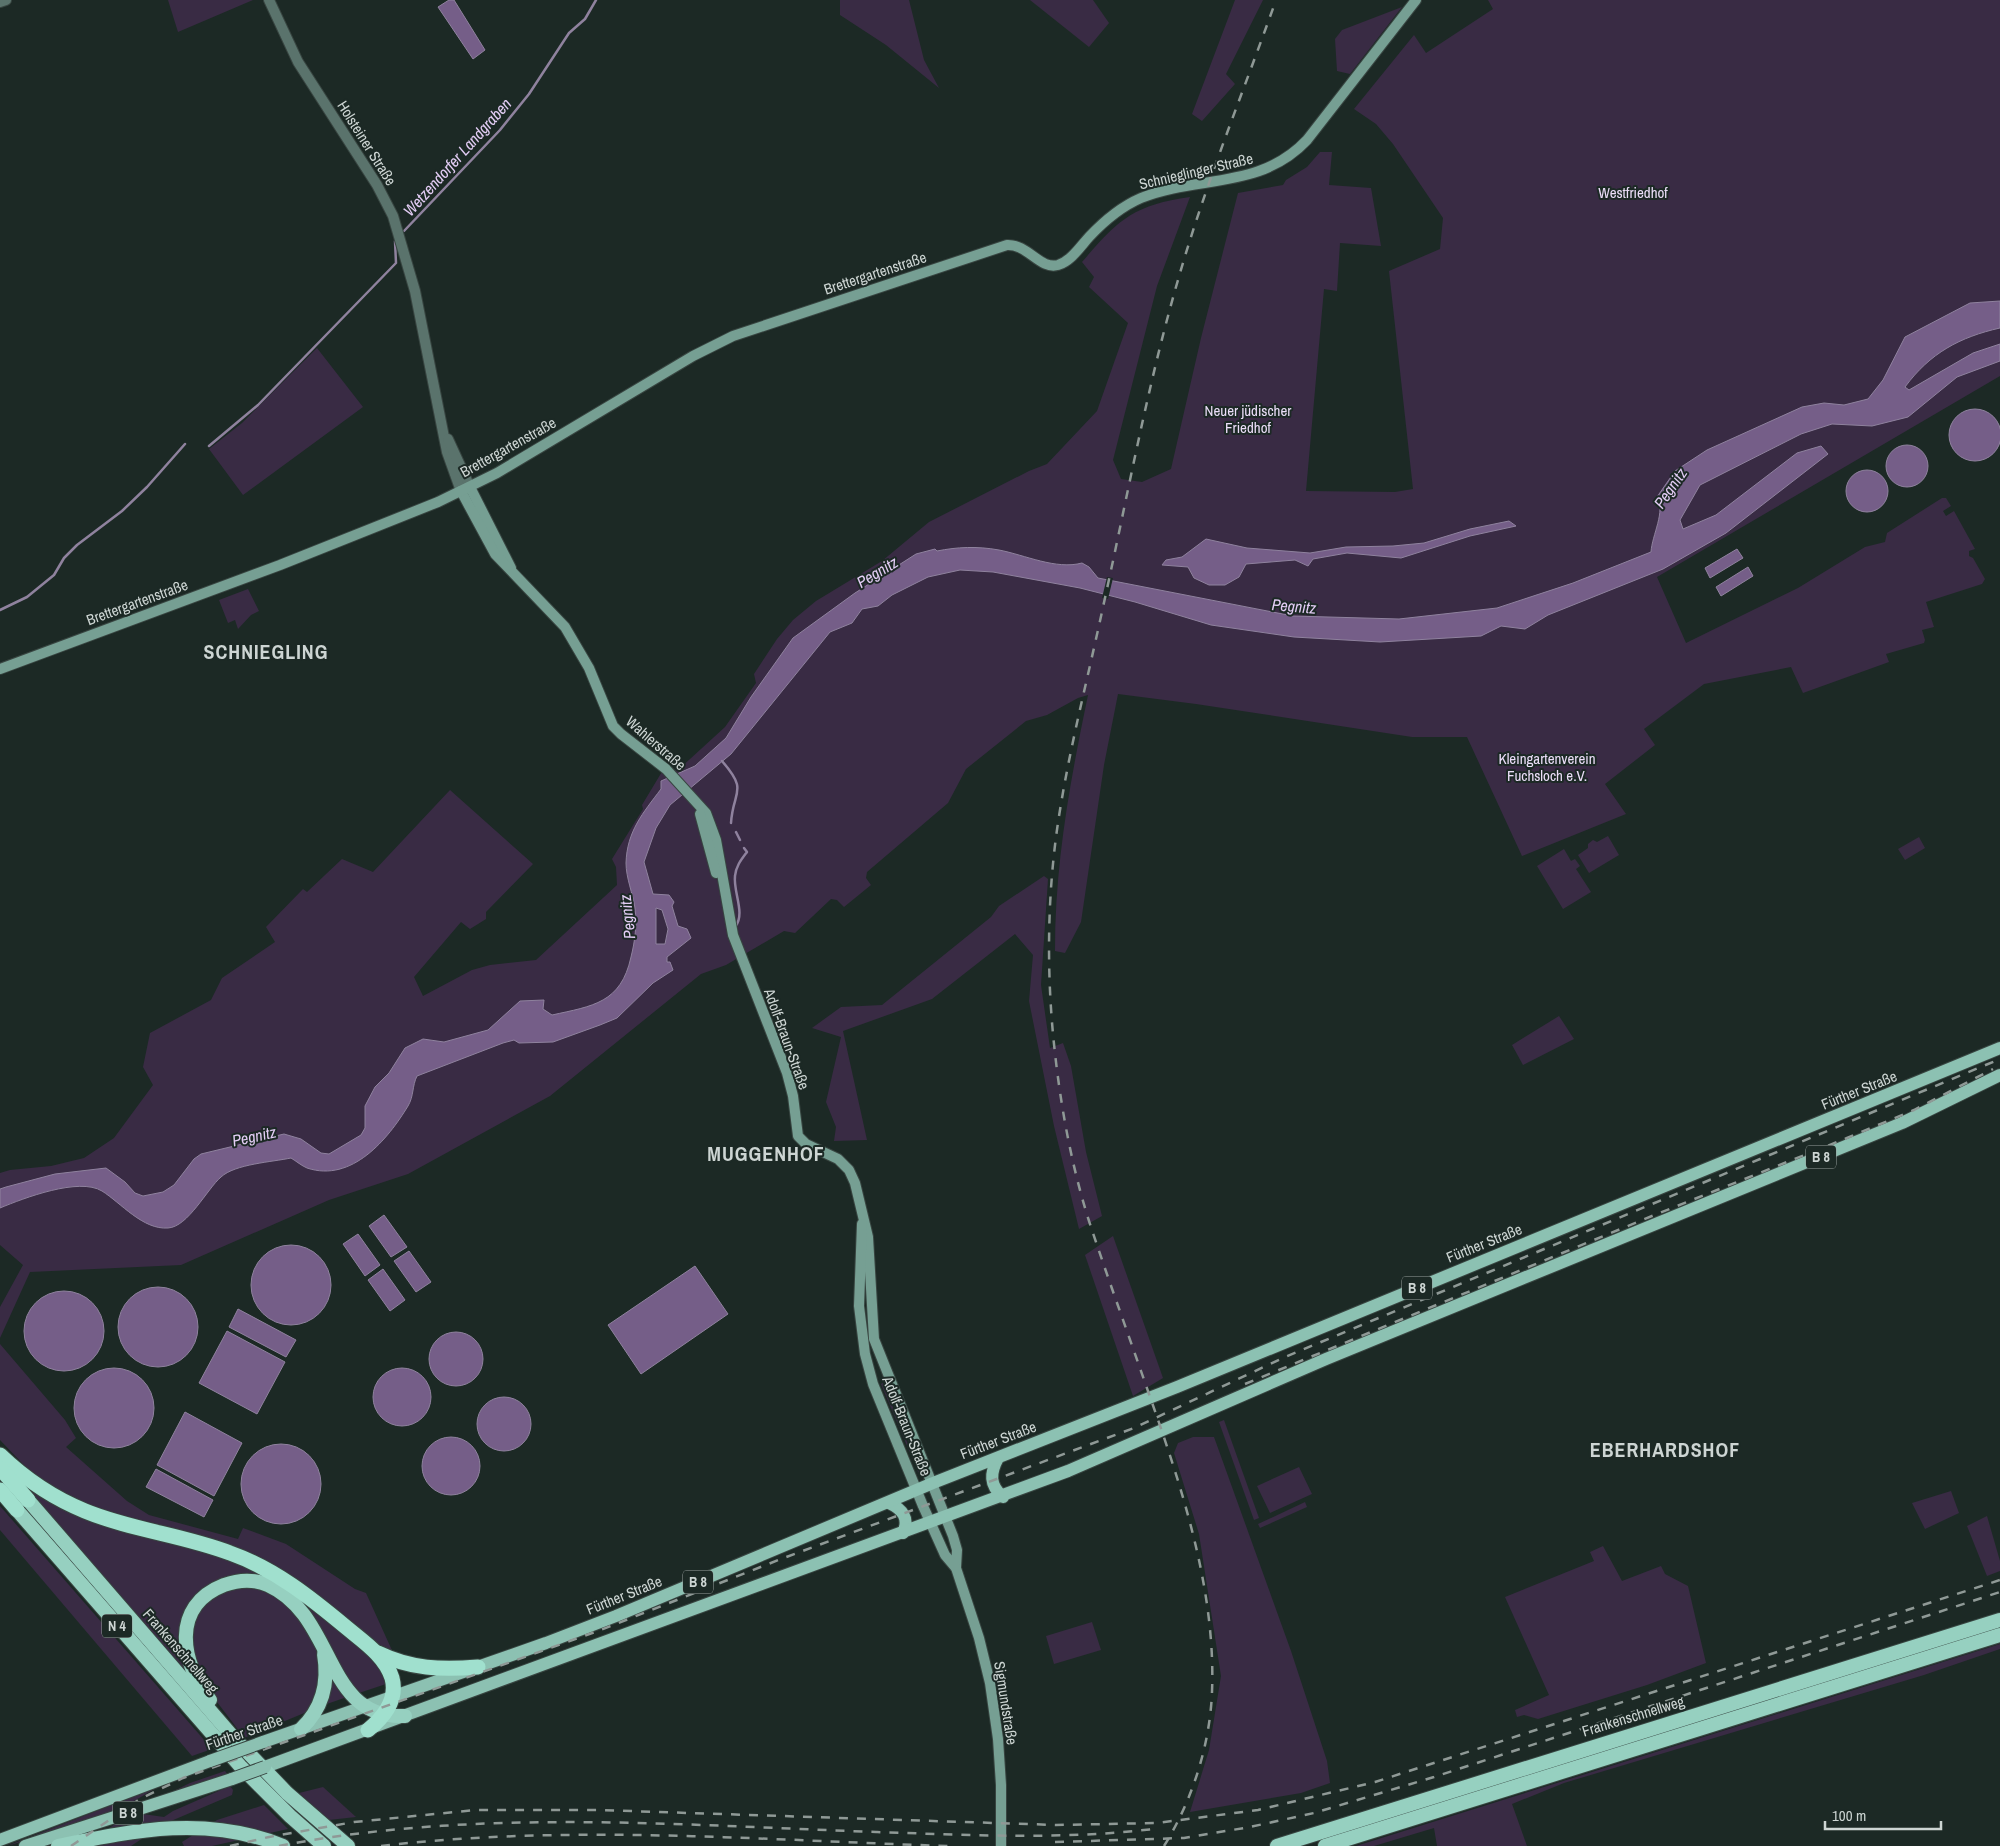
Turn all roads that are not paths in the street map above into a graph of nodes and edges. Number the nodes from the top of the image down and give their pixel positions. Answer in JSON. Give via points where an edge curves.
{"nodes":[{"id":1,"x":6,"y":0,"type":"edge"},
{"id":2,"x":269,"y":0,"type":"edge"},
{"id":3,"x":1416,"y":0,"type":"edge"},
{"id":4,"x":0,"y":2,"type":"edge"},
{"id":5,"x":1024,"y":248,"type":"joint"},
{"id":6,"x":466,"y":489,"type":"junction"},
{"id":7,"x":580,"y":652,"type":"joint"},
{"id":8,"x":0,"y":669,"type":"edge"},
{"id":9,"x":692,"y":798,"type":"joint"},
{"id":10,"x":2000,"y":1048,"type":"edge"},
{"id":11,"x":2000,"y":1075,"type":"edge"},
{"id":12,"x":862,"y":1218,"type":"junction"},
{"id":13,"x":0,"y":1455,"type":"edge"},
{"id":14,"x":998,"y":1458,"type":"junction"},
{"id":15,"x":0,"y":1468,"type":"edge"},
{"id":16,"x":933,"y":1483,"type":"junction"},
{"id":17,"x":0,"y":1490,"type":"edge"},
{"id":18,"x":917,"y":1490,"type":"junction"},
{"id":19,"x":1002,"y":1497,"type":"junction"},
{"id":20,"x":889,"y":1502,"type":"junction"},
{"id":21,"x":23,"y":1505,"type":"junction"},
{"id":22,"x":946,"y":1518,"type":"junction"},
{"id":23,"x":931,"y":1523,"type":"junction"},
{"id":24,"x":903,"y":1533,"type":"junction"},
{"id":25,"x":956,"y":1568,"type":"junction"},
{"id":26,"x":651,"y":1601,"type":"junction"},
{"id":27,"x":2000,"y":1620,"type":"edge"},
{"id":28,"x":657,"y":1623,"type":"junction"},
{"id":29,"x":589,"y":1626,"type":"junction"},
{"id":30,"x":2000,"y":1635,"type":"edge"},
{"id":31,"x":320,"y":1639,"type":"junction"},
{"id":32,"x":597,"y":1646,"type":"junction"},
{"id":33,"x":372,"y":1650,"type":"junction"},
{"id":34,"x":478,"y":1667,"type":"junction"},
{"id":35,"x":392,"y":1697,"type":"junction"},
{"id":36,"x":365,"y":1707,"type":"junction"},
{"id":37,"x":383,"y":1716,"type":"junction"},
{"id":38,"x":405,"y":1716,"type":"junction"},
{"id":39,"x":301,"y":1729,"type":"junction"},
{"id":40,"x":228,"y":1730,"type":"junction"},
{"id":41,"x":368,"y":1730,"type":"junction"},
{"id":42,"x":0,"y":1840,"type":"edge"},
{"id":43,"x":25,"y":1846,"type":"edge"},
{"id":44,"x":58,"y":1846,"type":"edge"},
{"id":45,"x":283,"y":1846,"type":"edge"},
{"id":46,"x":324,"y":1846,"type":"edge"},
{"id":47,"x":348,"y":1846,"type":"edge"},
{"id":48,"x":1001,"y":1846,"type":"edge"},
{"id":49,"x":1277,"y":1846,"type":"edge"},
{"id":50,"x":1325,"y":1846,"type":"edge"}],
"edges":[{"from":1,"to":4,"type":"street"},
{"from":2,"to":6,"type":"street","name":"Holsteiner Straße","via":[[298,62],[392,216],[415,291],[444,429]]},
{"from":3,"to":5,"type":"main road","name":"Schnieglinger Straße","via":[[1307,140],[1281,162],[1249,175],[1158,192],[1134,201],[1115,213],[1070,257],[1057,265],[1043,263]]},
{"from":5,"to":6,"type":"main road","name":"Brettergartenstraße","via":[[1013,244],[1001,246],[733,336],[693,356]]},
{"from":6,"to":7,"type":"main road","name":"Holsteiner Straße","via":[[515,576],[558,618]]},
{"from":6,"to":8,"type":"main road","name":"Brettergartenstraße","via":[[280,565]]},
{"from":7,"to":9,"type":"main road","name":"Wahlerstraße","via":[[613,726],[671,774]]},
{"from":9,"to":12,"type":"main road","name":"Adolf-Braun-Straße","via":[[703,822],[738,952],[787,1073],[798,1136],[847,1167],[857,1189]]},
{"from":10,"to":14,"type":"main road","name":"Fürther Straße","number":"B 8"},
{"from":11,"to":19,"type":"main road","number":"B 8","via":[[1895,1126],[1326,1359],[1136,1444]]},
{"from":12,"to":16,"type":"main road","name":"Adolf-Braun-Straße","via":[[868,1237],[874,1339]]},
{"from":12,"to":18,"type":"main road","name":"Adolf-Braun-Straße","via":[[859,1306],[865,1354]]},
{"from":13,"to":33,"type":"highway","via":[[44,1490],[84,1511],[214,1547],[266,1568],[303,1592]]},
{"from":14,"to":16,"type":"main road","name":"Fürther Straße","number":"B 8"},
{"from":14,"to":19,"type":"main road","via":[[991,1480]]},
{"from":15,"to":21,"type":"highway","name":"Frankenschnellweg"},
{"from":16,"to":18,"type":"main road","name":"Fürther Straße","number":"B 8"},
{"from":16,"to":22,"type":"main road","name":"Sigmundstraße"},
{"from":17,"to":21,"type":"highway","name":"Frankenschnellweg"},
{"from":18,"to":20,"type":"main road","name":"Fürther Straße","number":"B 8"},
{"from":18,"to":23,"type":"main road","name":"Adolf-Braun-Straße"},
{"from":19,"to":22,"type":"main road","number":"B 8"},
{"from":20,"to":24,"type":"main road","via":[[905,1516]]},
{"from":20,"to":26,"type":"main road","name":"Fürther Straße","number":"B 8"},
{"from":21,"to":40,"type":"highway","name":"Frankenschnellweg","number":"N 4"},
{"from":21,"to":46,"type":"highway","name":"Frankenschnellweg","number":"N 4","via":[[241,1768]]},
{"from":22,"to":23,"type":"main road","number":"B 8"},
{"from":22,"to":25,"type":"main road","name":"Sigmundstraße","via":[[957,1550]]},
{"from":23,"to":24,"type":"main road","number":"B 8"},
{"from":23,"to":25,"type":"main road","name":"Sigmundstraße","via":[[945,1554]]},
{"from":24,"to":28,"type":"main road","number":"B 8"},
{"from":25,"to":48,"type":"main road","name":"Sigmundstraße","via":[[979,1638],[993,1702],[1001,1775]]},
{"from":26,"to":28,"type":"main road","via":[[649,1614]]},
{"from":26,"to":29,"type":"main road","name":"Fürther Straße","number":"B 8"},
{"from":27,"to":49,"type":"highway","name":"Frankenschnellweg"},
{"from":28,"to":32,"type":"main road","number":"B 8"},
{"from":29,"to":32,"type":"main road","via":[[599,1633]]},
{"from":29,"to":34,"type":"main road","name":"Fürther Straße","number":"B 8"},
{"from":30,"to":50,"type":"highway"},
{"from":31,"to":36,"type":"highway","via":[[347,1689]]},
{"from":31,"to":39,"type":"highway","via":[[326,1664],[324,1691],[316,1712]]},
{"from":31,"to":40,"type":"highway","via":[[298,1606],[266,1584],[247,1581],[228,1584],[199,1602],[186,1627],[187,1654],[196,1678]]},
{"from":32,"to":38,"type":"main road","number":"B 8"},
{"from":33,"to":34,"type":"highway","via":[[401,1663],[424,1668]]},
{"from":33,"to":35,"type":"highway","via":[[389,1672]]},
{"from":34,"to":35,"type":"main road","name":"Fürther Straße","number":"B 8"},
{"from":35,"to":36,"type":"main road","name":"Fürther Straße","number":"B 8"},
{"from":35,"to":37,"type":"highway"},
{"from":36,"to":37,"type":"highway"},
{"from":36,"to":39,"type":"main road","name":"Fürther Straße","number":"B 8"},
{"from":37,"to":38,"type":"highway"},
{"from":37,"to":41,"type":"highway"},
{"from":38,"to":41,"type":"main road","number":"B 8"},
{"from":39,"to":42,"type":"main road","name":"Fürther Straße","number":"B 8","bridge":true},
{"from":40,"to":47,"type":"highway","name":"Frankenschnellweg","number":"N 4","via":[[287,1794]]},
{"from":41,"to":43,"type":"main road","number":"B 8","bridge":true,"via":[[232,1779]]},
{"from":44,"to":45,"type":"highway","via":[[192,1826],[240,1832]]}]}
